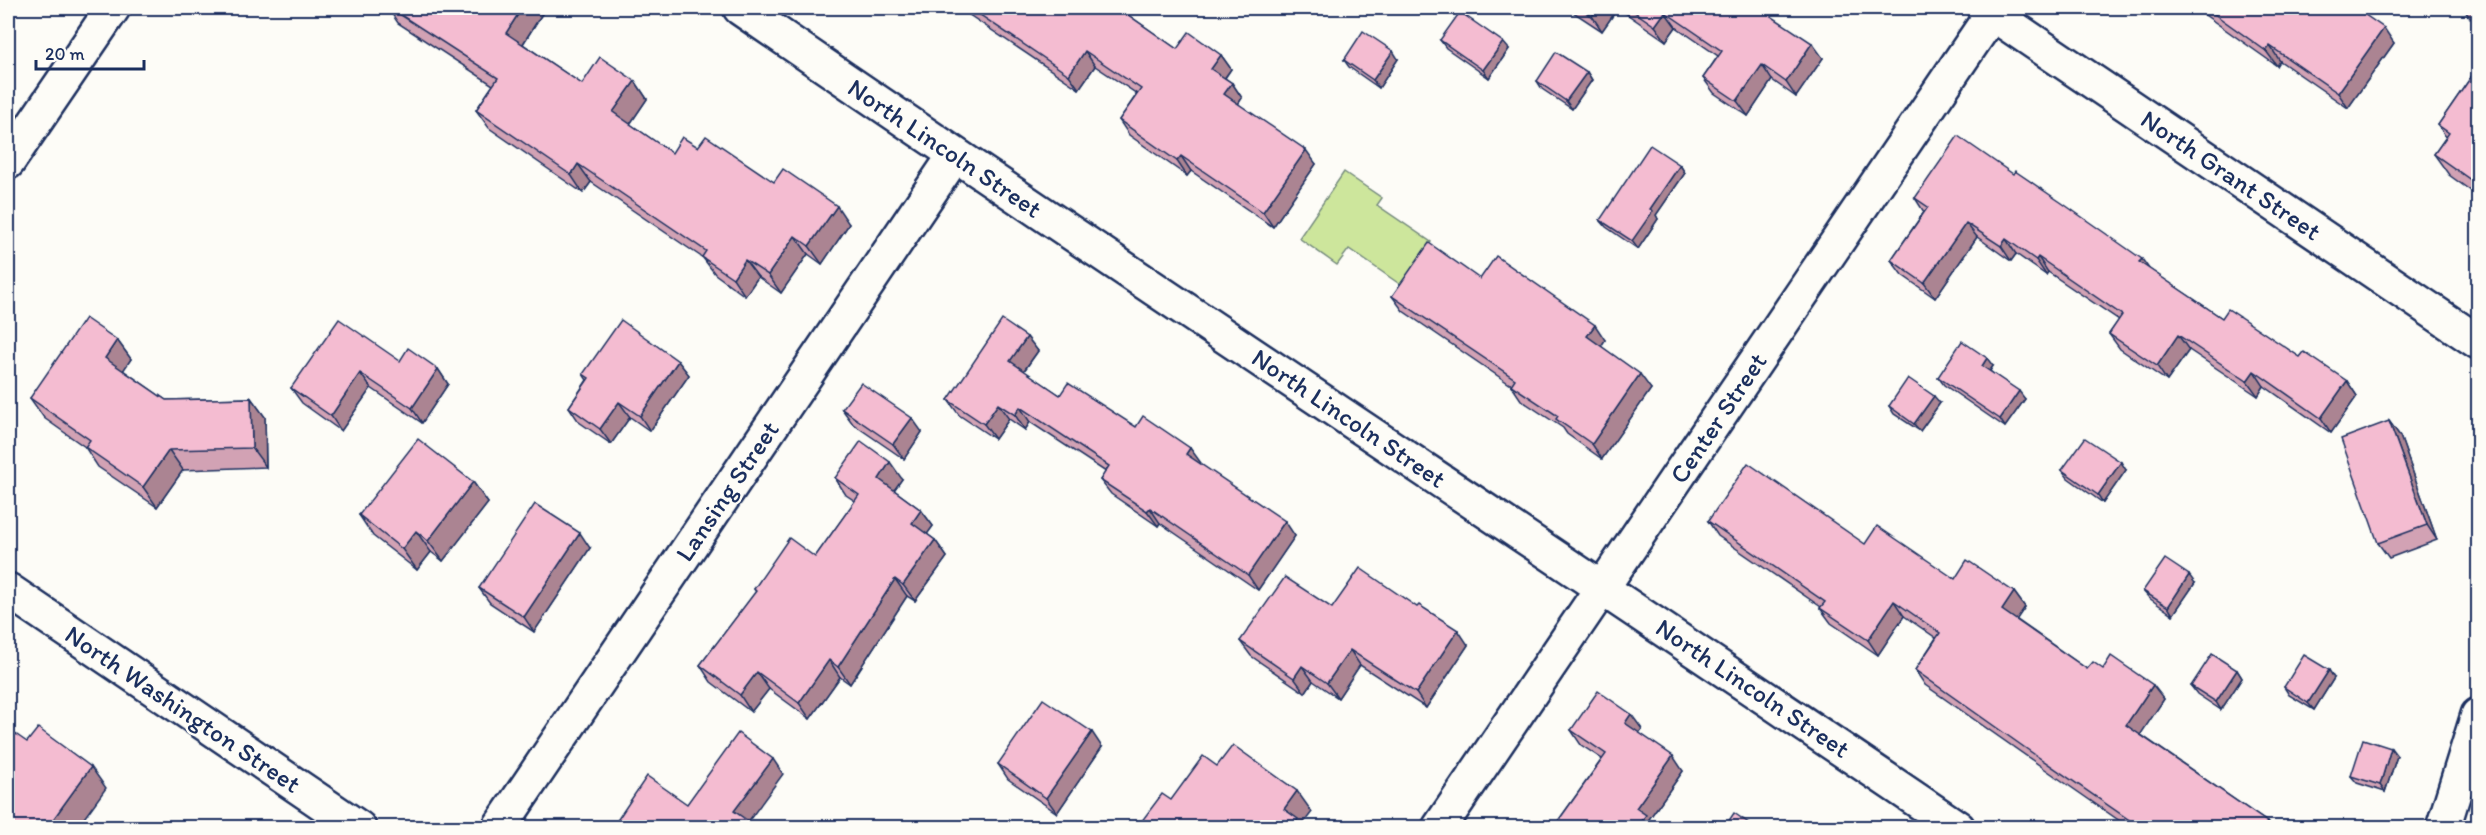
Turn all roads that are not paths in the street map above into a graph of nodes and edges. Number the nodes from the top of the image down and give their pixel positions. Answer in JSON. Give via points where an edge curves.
{"nodes":[{"id":1,"x":113,"y":8,"type":"edge"},
{"id":2,"x":740,"y":8,"type":"edge"},
{"id":3,"x":1991,"y":9,"type":"edge"},
{"id":4,"x":955,"y":155,"type":"junction"},
{"id":5,"x":8,"y":162,"type":"edge"},
{"id":6,"x":2478,"y":342,"type":"edge"},
{"id":7,"x":1603,"y":586,"type":"junction"},
{"id":8,"x":8,"y":590,"type":"edge"},
{"id":9,"x":2478,"y":715,"type":"edge"},
{"id":10,"x":359,"y":828,"type":"edge"},
{"id":11,"x":499,"y":828,"type":"edge"},
{"id":12,"x":1438,"y":828,"type":"edge"},
{"id":13,"x":1958,"y":828,"type":"edge"},
{"id":14,"x":2443,"y":828,"type":"edge"}],
"edges":[{"from":1,"to":5,"type":"street"},
{"from":2,"to":4,"type":"street","name":"North Lincoln Street"},
{"from":3,"to":6,"type":"street","name":"North Grant Street"},
{"from":3,"to":7,"type":"street","name":"Center Street"},
{"from":4,"to":7,"type":"street","name":"North Lincoln Street"},
{"from":4,"to":11,"type":"street","name":"Lansing Street"},
{"from":7,"to":12,"type":"street","name":"Center Street"},
{"from":7,"to":13,"type":"street","name":"North Lincoln Street"},
{"from":8,"to":10,"type":"street","name":"North Washington Street"},
{"from":9,"to":14,"type":"street"}]}
